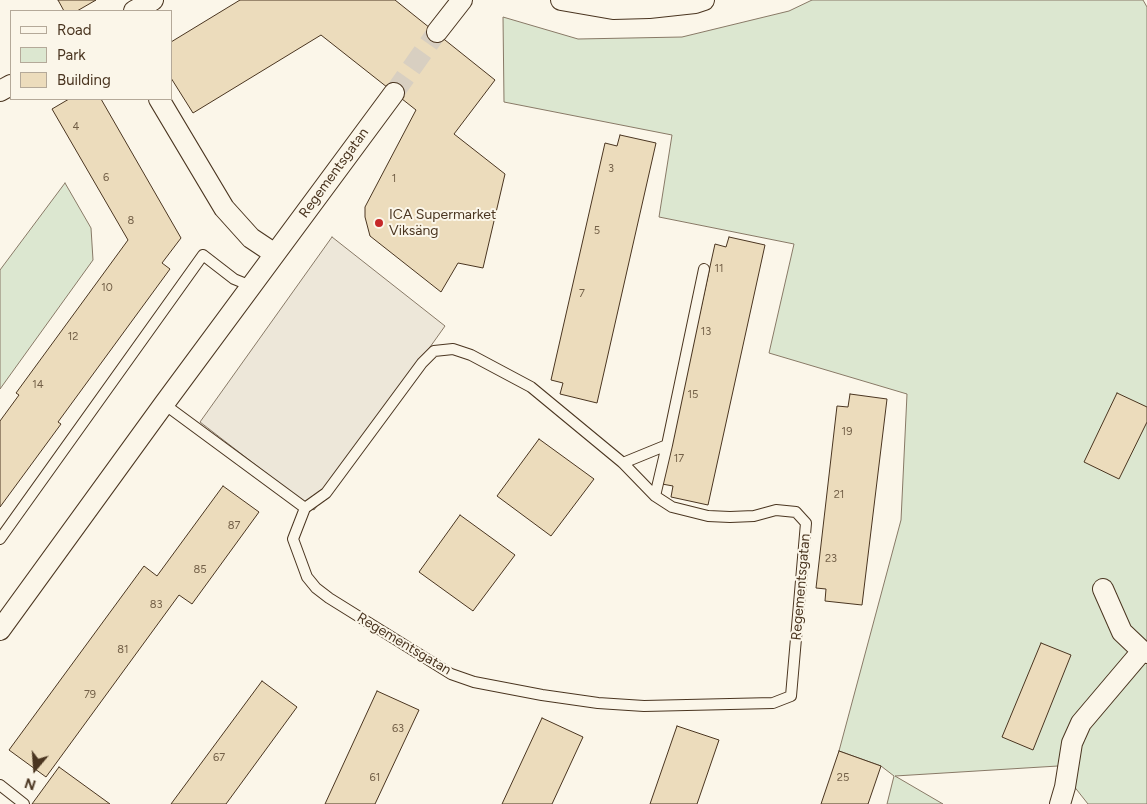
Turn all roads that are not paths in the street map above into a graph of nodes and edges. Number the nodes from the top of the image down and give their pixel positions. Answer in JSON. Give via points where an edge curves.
{"nodes":[{"id":1,"x":154,"y":0,"type":"edge"},
{"id":2,"x":462,"y":0,"type":"edge"},
{"id":3,"x":562,"y":0,"type":"edge"},
{"id":4,"x":704,"y":0,"type":"edge"},
{"id":5,"x":136,"y":10,"type":"edge"},
{"id":6,"x":438,"y":32,"type":"tunnel mouth"},
{"id":7,"x":394,"y":93,"type":"tunnel mouth"},
{"id":8,"x":160,"y":100,"type":"edge"},
{"id":9,"x":275,"y":254,"type":"junction"},
{"id":10,"x":704,"y":269,"type":"dead end"},
{"id":11,"x":251,"y":286,"type":"junction"},
{"id":12,"x":164,"y":404,"type":"junction"},
{"id":13,"x":667,"y":445,"type":"junction"},
{"id":14,"x":623,"y":463,"type":"junction"},
{"id":15,"x":655,"y":496,"type":"junction"},
{"id":16,"x":305,"y":508,"type":"junction"},
{"id":17,"x":0,"y":539,"type":"edge"},
{"id":18,"x":1104,"y":589,"type":"dead end"},
{"id":19,"x":0,"y":630,"type":"edge"},
{"id":20,"x":1144,"y":652,"type":"edge"},
{"id":21,"x":0,"y":785,"type":"edge"},
{"id":22,"x":24,"y":804,"type":"edge"},
{"id":23,"x":1060,"y":804,"type":"edge"}],
"edges":[{"from":1,"to":5,"type":"street"},
{"from":2,"to":6,"type":"street"},
{"from":3,"to":4,"type":"street","via":[[613,9],[649,8]]},
{"from":7,"to":9,"type":"street","name":"Regementsgatan"},
{"from":8,"to":9,"type":"street","via":[[224,208],[251,238]]},
{"from":9,"to":11,"type":"street","name":"Regementsgatan"},
{"from":10,"to":13,"type":"lane"},
{"from":11,"to":12,"type":"street","name":"Regementsgatan"},
{"from":11,"to":17,"type":"lane","via":[[234,279],[203,256]]},
{"from":12,"to":16,"type":"lane"},
{"from":12,"to":19,"type":"street","name":"Regementsgatan"},
{"from":13,"to":14,"type":"lane"},
{"from":13,"to":15,"type":"lane"},
{"from":14,"to":15,"type":"lane","name":"Regementsgatan"},
{"from":14,"to":16,"type":"lane","name":"Regementsgatan","via":[[531,387],[471,355],[453,349],[434,350],[326,493]]},
{"from":15,"to":16,"type":"lane","name":"Regementsgatan","via":[[672,507],[708,516],[754,516],[776,510],[796,512],[806,523],[791,696],[773,703],[644,706],[542,696],[451,674],[316,588],[307,577],[293,539]]},
{"from":18,"to":20,"type":"street","via":[[1122,632]]},
{"from":20,"to":23,"type":"street","via":[[1081,723],[1072,743]]},
{"from":21,"to":22,"type":"lane"}]}
